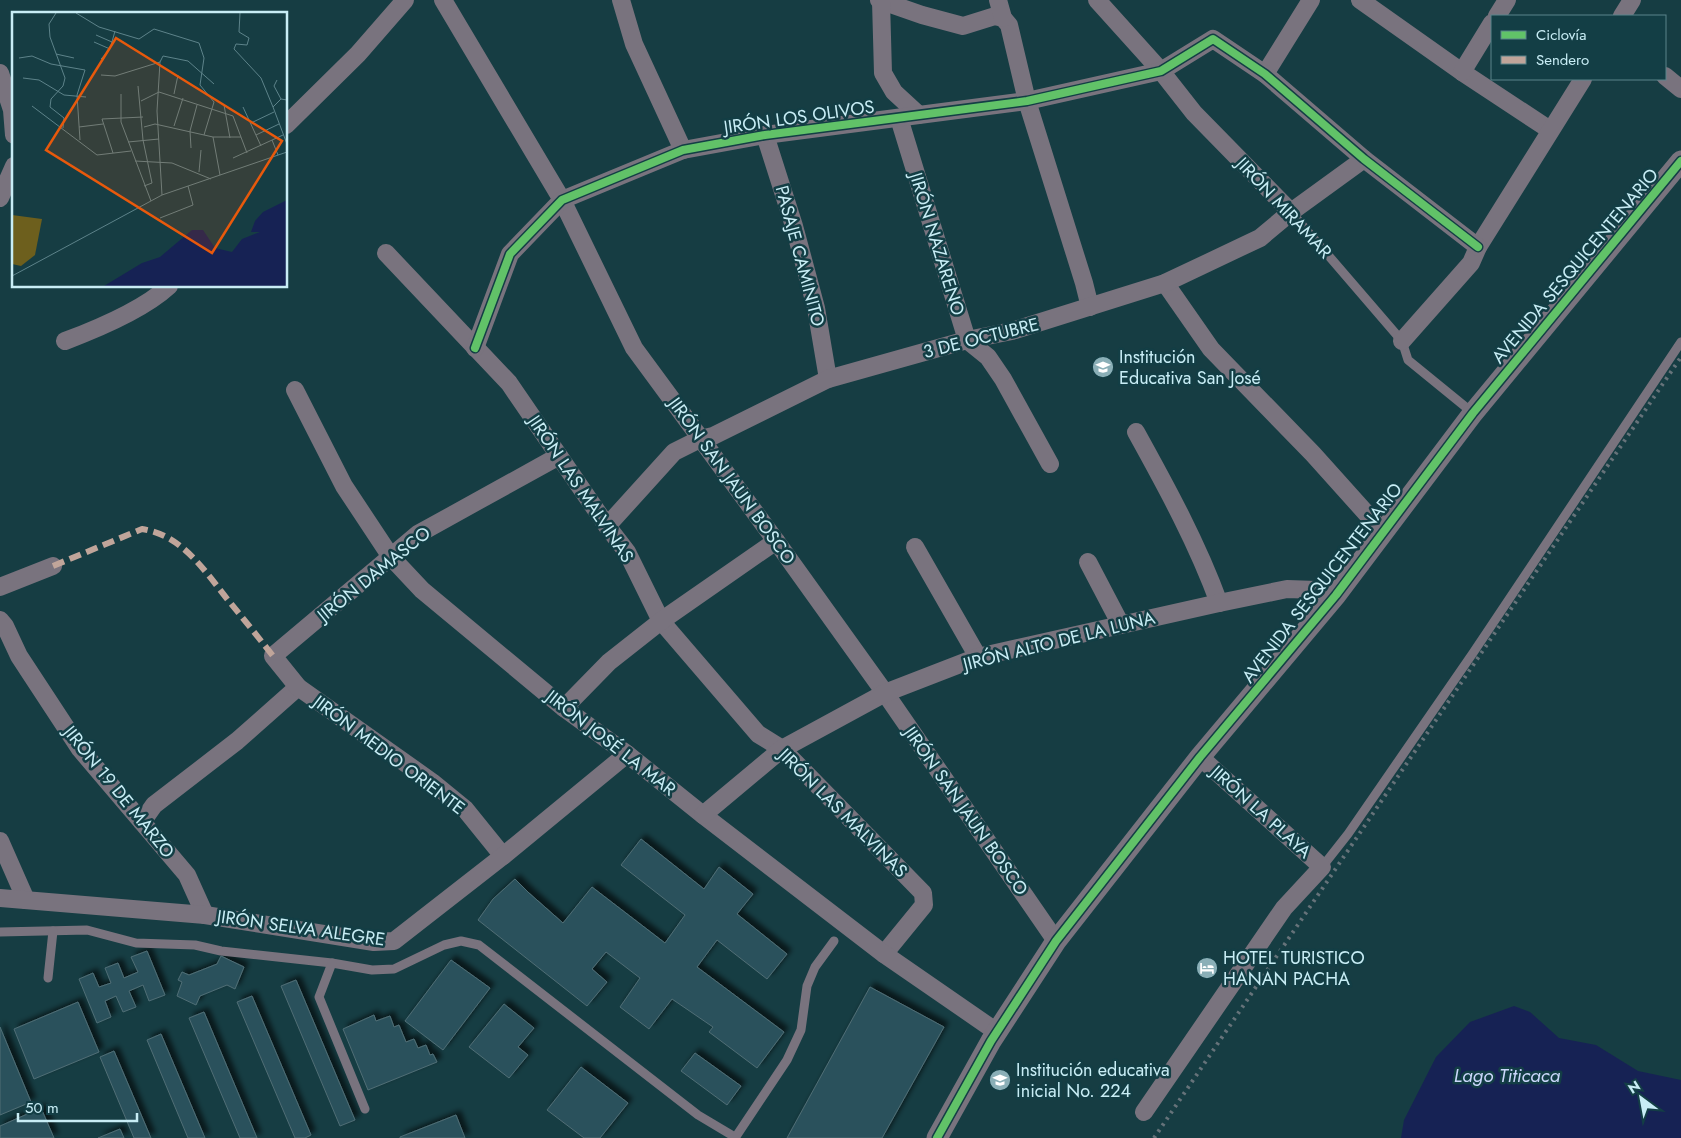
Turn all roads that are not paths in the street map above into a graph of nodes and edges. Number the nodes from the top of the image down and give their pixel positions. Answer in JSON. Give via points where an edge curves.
{"nodes":[{"id":1,"x":405,"y":0,"type":"edge"},
{"id":2,"x":443,"y":0,"type":"edge"},
{"id":3,"x":622,"y":0,"type":"edge"},
{"id":4,"x":880,"y":0,"type":"edge"},
{"id":5,"x":998,"y":0,"type":"edge"},
{"id":6,"x":1097,"y":0,"type":"edge"},
{"id":7,"x":1311,"y":0,"type":"edge"},
{"id":8,"x":1507,"y":0,"type":"edge"},
{"id":9,"x":1632,"y":0,"type":"edge"},
{"id":10,"x":1369,"y":2,"type":"edge"},
{"id":11,"x":1498,"y":15,"type":"edge"},
{"id":12,"x":1623,"y":15,"type":"edge"},
{"id":13,"x":1006,"y":22,"type":"junction"},
{"id":14,"x":1491,"y":25,"type":"edge"},
{"id":15,"x":1161,"y":70,"type":"junction"},
{"id":16,"x":1462,"y":72,"type":"junction"},
{"id":17,"x":0,"y":73,"type":"edge"},
{"id":18,"x":1265,"y":74,"type":"junction"},
{"id":19,"x":1666,"y":77,"type":"edge"},
{"id":20,"x":1582,"y":80,"type":"edge"},
{"id":21,"x":1681,"y":89,"type":"edge"},
{"id":22,"x":1027,"y":101,"type":"junction"},
{"id":23,"x":6,"y":111,"type":"edge"},
{"id":24,"x":919,"y":116,"type":"junction"},
{"id":25,"x":899,"y":118,"type":"junction"},
{"id":26,"x":288,"y":123,"type":"edge"},
{"id":27,"x":12,"y":129,"type":"edge"},
{"id":28,"x":1550,"y":130,"type":"junction"},
{"id":29,"x":765,"y":135,"type":"junction"},
{"id":30,"x":683,"y":150,"type":"junction"},
{"id":31,"x":1364,"y":159,"type":"junction"},
{"id":32,"x":1681,"y":161,"type":"edge"},
{"id":33,"x":12,"y":171,"type":"edge"},
{"id":34,"x":0,"y":198,"type":"edge"},
{"id":35,"x":562,"y":200,"type":"junction"},
{"id":36,"x":1291,"y":212,"type":"junction"},
{"id":37,"x":1478,"y":247,"type":"junction"},
{"id":38,"x":386,"y":253,"type":"dead end"},
{"id":39,"x":1165,"y":283,"type":"junction"},
{"id":40,"x":160,"y":289,"type":"edge"},
{"id":41,"x":1090,"y":307,"type":"junction"},
{"id":42,"x":967,"y":340,"type":"junction"},
{"id":43,"x":65,"y":341,"type":"dead end"},
{"id":44,"x":1402,"y":341,"type":"junction"},
{"id":45,"x":1681,"y":342,"type":"edge"},
{"id":46,"x":475,"y":348,"type":"junction"},
{"id":47,"x":828,"y":378,"type":"junction"},
{"id":48,"x":295,"y":390,"type":"dead end"},
{"id":49,"x":1473,"y":413,"type":"junction"},
{"id":50,"x":1136,"y":432,"type":"dead end"},
{"id":51,"x":700,"y":439,"type":"junction"},
{"id":52,"x":559,"y":456,"type":"junction"},
{"id":53,"x":1050,"y":464,"type":"dead end"},
{"id":54,"x":607,"y":526,"type":"junction"},
{"id":55,"x":1382,"y":532,"type":"junction"},
{"id":56,"x":776,"y":541,"type":"junction"},
{"id":57,"x":915,"y":547,"type":"dead end"},
{"id":58,"x":391,"y":557,"type":"junction"},
{"id":59,"x":1088,"y":562,"type":"dead end"},
{"id":60,"x":53,"y":566,"type":"dead end"},
{"id":61,"x":0,"y":587,"type":"edge"},
{"id":62,"x":1336,"y":595,"type":"junction"},
{"id":63,"x":1219,"y":603,"type":"junction"},
{"id":64,"x":0,"y":620,"type":"edge"},
{"id":65,"x":661,"y":621,"type":"junction"},
{"id":66,"x":1121,"y":625,"type":"junction"},
{"id":67,"x":273,"y":656,"type":"joint"},
{"id":68,"x":978,"y":657,"type":"junction"},
{"id":69,"x":298,"y":687,"type":"junction"},
{"id":70,"x":885,"y":693,"type":"junction"},
{"id":71,"x":564,"y":708,"type":"junction"},
{"id":72,"x":782,"y":749,"type":"junction"},
{"id":73,"x":627,"y":754,"type":"junction"},
{"id":74,"x":1200,"y":757,"type":"junction"},
{"id":75,"x":702,"y":814,"type":"junction"},
{"id":76,"x":142,"y":822,"type":"junction"},
{"id":77,"x":0,"y":840,"type":"edge"},
{"id":78,"x":503,"y":856,"type":"junction"},
{"id":79,"x":1322,"y":867,"type":"junction"},
{"id":80,"x":0,"y":898,"type":"edge"},
{"id":81,"x":26,"y":900,"type":"junction"},
{"id":82,"x":206,"y":915,"type":"junction"},
{"id":83,"x":53,"y":931,"type":"junction"},
{"id":84,"x":0,"y":932,"type":"edge"},
{"id":85,"x":834,"y":941,"type":"dead end"},
{"id":86,"x":1056,"y":941,"type":"junction"},
{"id":87,"x":884,"y":954,"type":"junction"},
{"id":88,"x":332,"y":963,"type":"junction"},
{"id":89,"x":48,"y":978,"type":"dead end"},
{"id":90,"x":997,"y":1032,"type":"junction"},
{"id":91,"x":365,"y":1109,"type":"dead end"},
{"id":92,"x":1144,"y":1112,"type":"dead end"},
{"id":93,"x":735,"y":1138,"type":"edge"},
{"id":94,"x":937,"y":1138,"type":"edge"}],
"edges":[{"from":1,"to":26,"type":"street","via":[[358,54]]},
{"from":2,"to":35,"type":"street","name":"JIRÓN SAN JAUN BOSCO"},
{"from":3,"to":30,"type":"street","via":[[634,44]]},
{"from":4,"to":13,"type":"street","via":[[963,26],[995,16]]},
{"from":4,"to":24,"type":"street","via":[[883,73],[894,92]]},
{"from":5,"to":13,"type":"street"},
{"from":6,"to":15,"type":"street","name":"JIRÓN MIRAMAR"},
{"from":7,"to":18,"type":"street"},
{"from":8,"to":11,"type":"street"},
{"from":9,"to":12,"type":"street"},
{"from":10,"to":16,"type":"street"},
{"from":13,"to":22,"type":"street"},
{"from":14,"to":16,"type":"street"},
{"from":15,"to":18,"type":"street","name":"JIRÓN LOS OLIVOS","via":[[1213,39]]},
{"from":15,"to":22,"type":"street","name":"JIRÓN LOS OLIVOS"},
{"from":15,"to":36,"type":"street","name":"JIRÓN MIRAMAR","via":[[1194,113]]},
{"from":16,"to":28,"type":"street"},
{"from":17,"to":23,"type":"street"},
{"from":18,"to":31,"type":"street"},
{"from":19,"to":21,"type":"street"},
{"from":20,"to":28,"type":"street"},
{"from":22,"to":24,"type":"street","name":"JIRÓN LOS OLIVOS"},
{"from":22,"to":41,"type":"street"},
{"from":23,"to":27,"type":"street"},
{"from":24,"to":25,"type":"street","name":"JIRÓN LOS OLIVOS"},
{"from":25,"to":29,"type":"street","name":"JIRÓN LOS OLIVOS"},
{"from":25,"to":42,"type":"street","name":"JIRÓN NAZARENO"},
{"from":28,"to":37,"type":"street"},
{"from":29,"to":30,"type":"street","name":"JIRÓN LOS OLIVOS"},
{"from":29,"to":47,"type":"street","name":"PASAJE CAMINITO","via":[[816,308]]},
{"from":30,"to":35,"type":"street","name":"JIRÓN LOS OLIVOS"},
{"from":31,"to":36,"type":"street","name":"3 DE OCTUBRE"},
{"from":31,"to":37,"type":"street"},
{"from":32,"to":49,"type":"street","name":"AVENIDA SESQUICENTENARIO"},
{"from":33,"to":34,"type":"street"},
{"from":35,"to":46,"type":"street","name":"JIRÓN LOS OLIVOS","via":[[510,254]]},
{"from":35,"to":51,"type":"street","name":"JIRÓN SAN JAUN BOSCO","via":[[634,348]]},
{"from":36,"to":39,"type":"street","name":"3 DE OCTUBRE","via":[[1260,238]]},
{"from":36,"to":44,"type":"lane","name":"JIRÓN MIRAMAR"},
{"from":37,"to":44,"type":"street","via":[[1471,263]]},
{"from":38,"to":46,"type":"street","name":"JIRÓN LAS MALVINAS"},
{"from":39,"to":41,"type":"street","name":"3 DE OCTUBRE"},
{"from":39,"to":55,"type":"street","via":[[1210,349],[1313,454]]},
{"from":40,"to":43,"type":"street","via":[[96,330]]},
{"from":41,"to":42,"type":"street","name":"3 DE OCTUBRE","via":[[1012,331]]},
{"from":42,"to":47,"type":"street","name":"3 DE OCTUBRE"},
{"from":42,"to":53,"type":"street","via":[[988,357],[1003,379]]},
{"from":44,"to":49,"type":"lane","name":"JIRÓN MIRAMAR","via":[[1408,360]]},
{"from":45,"to":79,"type":"lane","via":[[1462,669]]},
{"from":46,"to":52,"type":"street","name":"JIRÓN LAS MALVINAS","via":[[509,383]]},
{"from":47,"to":51,"type":"street","name":"3 DE OCTUBRE","via":[[713,436]]},
{"from":48,"to":58,"type":"street","name":"JIRÓN JOSÉ LA MAR","via":[[344,486]]},
{"from":49,"to":55,"type":"street","name":"AVENIDA SESQUICENTENARIO"},
{"from":50,"to":63,"type":"street","via":[[1182,515]]},
{"from":51,"to":54,"type":"street","name":"3 DE OCTUBRE","via":[[674,452]]},
{"from":51,"to":56,"type":"street","name":"JIRÓN SAN JAUN BOSCO"},
{"from":52,"to":54,"type":"street","name":"JIRÓN LAS MALVINAS"},
{"from":52,"to":58,"type":"street","name":"JIRÓN DAMASCO","via":[[418,534]]},
{"from":54,"to":65,"type":"street","name":"JIRÓN LAS MALVINAS","via":[[627,552]]},
{"from":55,"to":62,"type":"street","name":"AVENIDA SESQUICENTENARIO"},
{"from":56,"to":65,"type":"street"},
{"from":56,"to":70,"type":"street","name":"JIRÓN SAN JAUN BOSCO"},
{"from":57,"to":68,"type":"street"},
{"from":58,"to":67,"type":"street","name":"JIRÓN DAMASCO"},
{"from":58,"to":71,"type":"street","name":"JIRÓN JOSÉ LA MAR","via":[[422,590]]},
{"from":59,"to":66,"type":"street"},
{"from":60,"to":61,"type":"street"},
{"from":62,"to":63,"type":"street","name":"JIRÓN ALTO DE LA LUNA","via":[[1317,590],[1287,589]]},
{"from":62,"to":74,"type":"street","name":"AVENIDA SESQUICENTENARIO"},
{"from":63,"to":66,"type":"street","name":"JIRÓN ALTO DE LA LUNA"},
{"from":64,"to":76,"type":"street","name":"JIRÓN 19 DE MARZO","via":[[19,656],[80,749]]},
{"from":65,"to":71,"type":"street","via":[[609,662]]},
{"from":65,"to":72,"type":"street","name":"JIRÓN LAS MALVINAS","via":[[758,734]]},
{"from":66,"to":68,"type":"street","name":"JIRÓN ALTO DE LA LUNA"},
{"from":67,"to":69,"type":"street","name":"JIRÓN MEDIO ORIENTE"},
{"from":68,"to":70,"type":"street","name":"JIRÓN ALTO DE LA LUNA"},
{"from":69,"to":76,"type":"street","via":[[237,741],[154,805]]},
{"from":69,"to":78,"type":"street","name":"JIRÓN MEDIO ORIENTE","via":[[465,809]]},
{"from":70,"to":72,"type":"street","name":"JIRÓN ALTO DE LA LUNA"},
{"from":70,"to":86,"type":"street","name":"JIRÓN SAN JAUN BOSCO"},
{"from":71,"to":73,"type":"street","name":"JIRÓN JOSÉ LA MAR"},
{"from":72,"to":75,"type":"street","name":"JIRÓN ALTO DE LA LUNA"},
{"from":72,"to":87,"type":"street","name":"JIRÓN LAS MALVINAS","via":[[923,893],[924,905]]},
{"from":73,"to":75,"type":"street","name":"JIRÓN JOSÉ LA MAR"},
{"from":73,"to":78,"type":"street","name":"JIRÓN SELVA ALEGRE"},
{"from":74,"to":79,"type":"street","name":"JIRÓN LA PLAYA"},
{"from":74,"to":86,"type":"street","name":"AVENIDA SESQUICENTENARIO"},
{"from":75,"to":87,"type":"street","name":"JIRÓN JOSÉ LA MAR"},
{"from":76,"to":82,"type":"street","name":"JIRÓN 19 DE MARZO","via":[[187,875]]},
{"from":77,"to":81,"type":"street"},
{"from":78,"to":82,"type":"street","name":"JIRÓN SELVA ALEGRE","via":[[394,941],[374,942]]},
{"from":79,"to":92,"type":"street","via":[[1284,908]]},
{"from":80,"to":81,"type":"street","name":"JIRÓN SELVA ALEGRE"},
{"from":81,"to":82,"type":"street","name":"JIRÓN SELVA ALEGRE"},
{"from":83,"to":84,"type":"lane"},
{"from":83,"to":88,"type":"lane","via":[[87,930],[136,943],[195,945],[221,951]]},
{"from":83,"to":89,"type":"lane"},
{"from":85,"to":93,"type":"lane","via":[[807,986],[801,1030],[786,1060]]},
{"from":86,"to":90,"type":"street","name":"AVENIDA SESQUICENTENARIO"},
{"from":87,"to":90,"type":"street","name":"JIRÓN JOSÉ LA MAR"},
{"from":88,"to":91,"type":"lane","via":[[320,997]]},
{"from":88,"to":93,"type":"lane","via":[[372,970],[394,969],[444,944],[462,941],[479,945],[698,1114]]},
{"from":90,"to":94,"type":"street","name":"AVENIDA SESQUICENTENARIO"}]}
